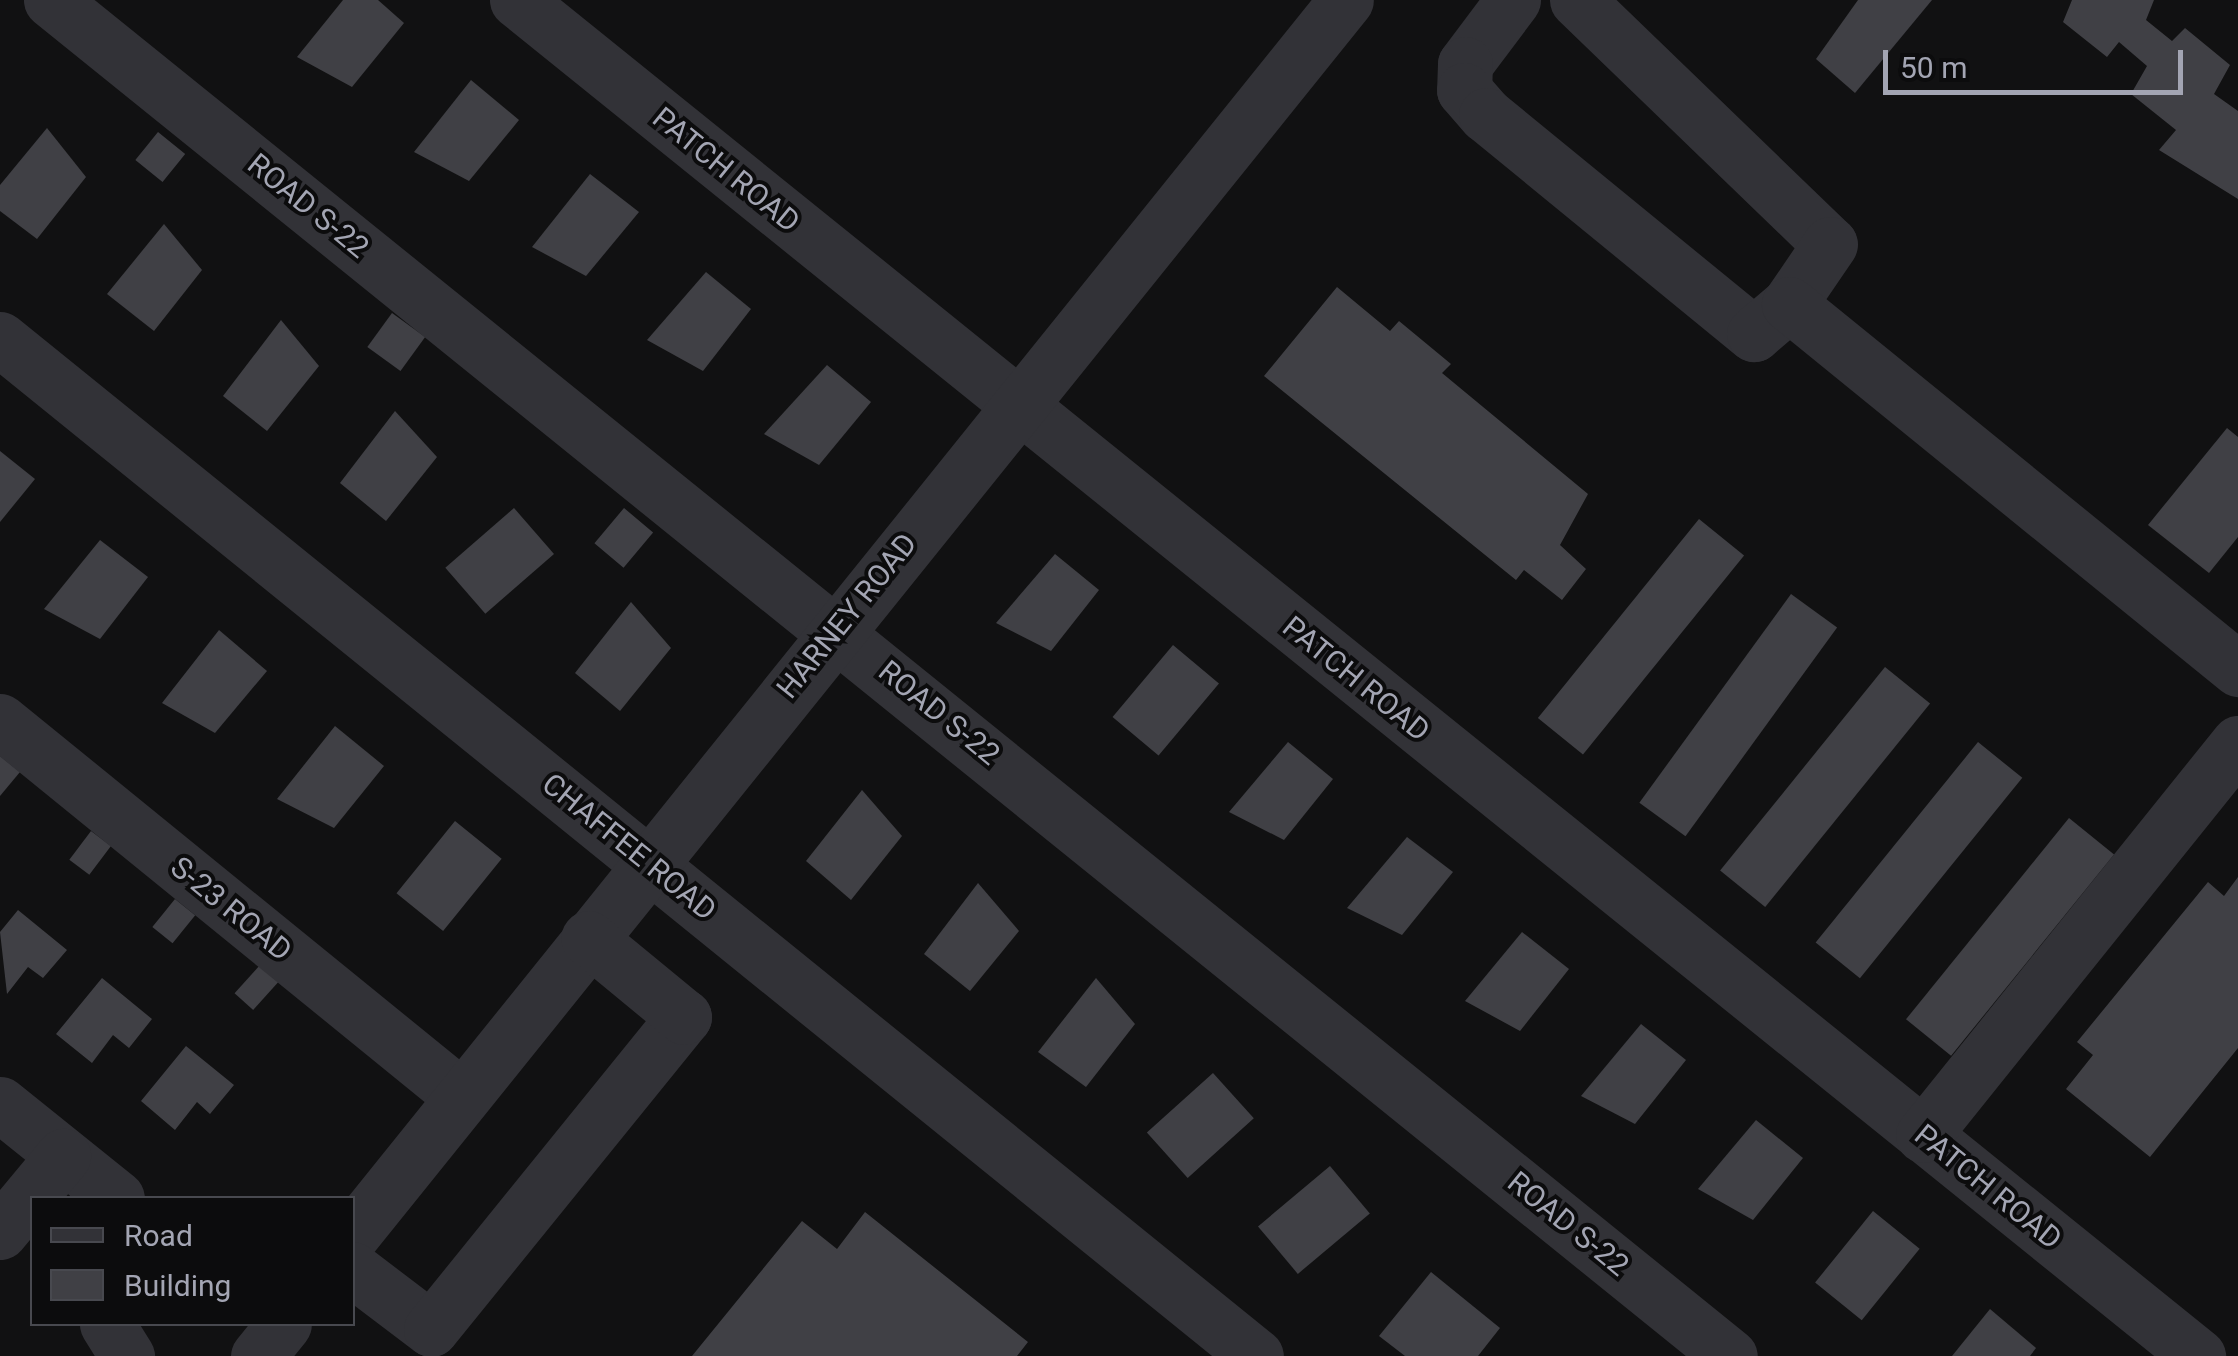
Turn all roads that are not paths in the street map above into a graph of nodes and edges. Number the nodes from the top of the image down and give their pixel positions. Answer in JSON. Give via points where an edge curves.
{"nodes":[{"id":1,"x":51,"y":0,"type":"edge"},
{"id":2,"x":517,"y":0,"type":"edge"},
{"id":3,"x":1346,"y":0,"type":"edge"},
{"id":4,"x":1512,"y":0,"type":"edge"},
{"id":5,"x":1577,"y":0,"type":"edge"},
{"id":6,"x":1790,"y":304,"type":"junction"},
{"id":7,"x":0,"y":339,"type":"edge"},
{"id":8,"x":1016,"y":406,"type":"junction"},
{"id":9,"x":836,"y":630,"type":"junction"},
{"id":10,"x":2238,"y":668,"type":"edge"},
{"id":11,"x":0,"y":722,"type":"edge"},
{"id":12,"x":2238,"y":743,"type":"edge"},
{"id":13,"x":649,"y":862,"type":"junction"},
{"id":14,"x":588,"y":938,"type":"junction"},
{"id":15,"x":461,"y":1096,"type":"junction"},
{"id":16,"x":0,"y":1104,"type":"edge"},
{"id":17,"x":1924,"y":1135,"type":"junction"},
{"id":18,"x":64,"y":1156,"type":"junction"},
{"id":19,"x":30,"y":1196,"type":"edge"},
{"id":20,"x":30,"y":1196,"type":"edge"},
{"id":21,"x":114,"y":1196,"type":"edge"},
{"id":22,"x":355,"y":1231,"type":"edge"},
{"id":23,"x":0,"y":1232,"type":"edge"},
{"id":24,"x":355,"y":1271,"type":"edge"},
{"id":25,"x":108,"y":1326,"type":"edge"},
{"id":26,"x":2188,"y":1353,"type":"edge"},
{"id":27,"x":127,"y":1356,"type":"edge"},
{"id":28,"x":1256,"y":1356,"type":"edge"},
{"id":29,"x":1730,"y":1356,"type":"edge"}],
"edges":[{"from":1,"to":9,"type":"street","name":"ROAD S-22"},
{"from":2,"to":8,"type":"street","name":"PATCH ROAD"},
{"from":3,"to":8,"type":"street","name":"HARNEY ROAD"},
{"from":4,"to":6,"type":"street","via":[[1465,64],[1464,90],[1486,116],[1754,334]]},
{"from":5,"to":6,"type":"street","via":[[1830,244]]},
{"from":6,"to":10,"type":"street"},
{"from":7,"to":13,"type":"street","name":"CHAFFEE ROAD"},
{"from":8,"to":9,"type":"street","name":"HARNEY ROAD"},
{"from":8,"to":17,"type":"street","name":"PATCH ROAD"},
{"from":9,"to":13,"type":"street","name":"HARNEY ROAD"},
{"from":9,"to":29,"type":"street","name":"ROAD S-22"},
{"from":11,"to":15,"type":"street","name":"S-23 ROAD"},
{"from":12,"to":17,"type":"street"},
{"from":13,"to":14,"type":"street","name":"HARNEY ROAD"},
{"from":13,"to":28,"type":"street","name":"CHAFFEE ROAD"},
{"from":14,"to":15,"type":"street","name":"HARNEY ROAD"},
{"from":14,"to":24,"type":"street","via":[[684,1017],[431,1329]]},
{"from":15,"to":22,"type":"street","name":"HARNEY ROAD"},
{"from":16,"to":18,"type":"street"},
{"from":17,"to":26,"type":"street","name":"PATCH ROAD"},
{"from":18,"to":19,"type":"street"},
{"from":18,"to":21,"type":"street"},
{"from":20,"to":23,"type":"street"},
{"from":25,"to":27,"type":"street"}]}
